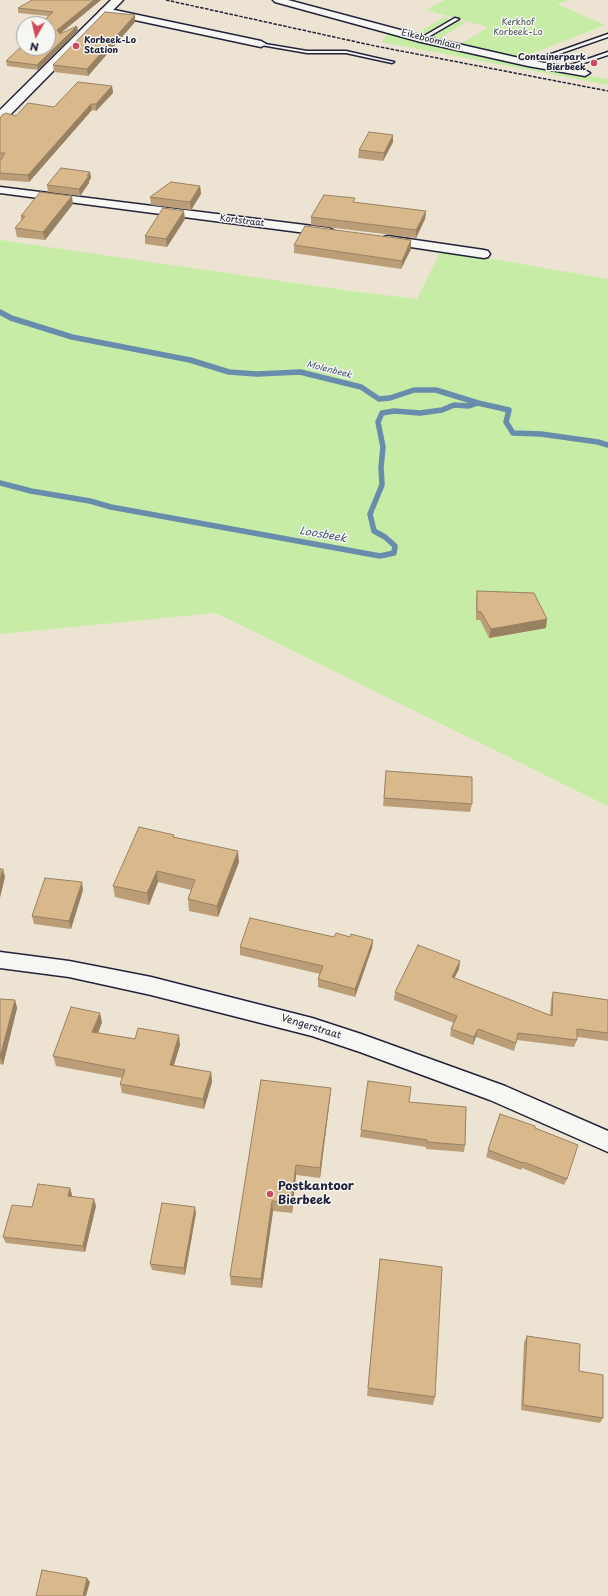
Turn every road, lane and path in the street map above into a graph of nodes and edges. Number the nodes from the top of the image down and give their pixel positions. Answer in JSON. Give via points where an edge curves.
{"nodes":[{"id":1,"x":117,"y":0,"type":"edge"},
{"id":2,"x":278,"y":0,"type":"edge"},
{"id":3,"x":105,"y":11,"type":"junction"},
{"id":4,"x":457,"y":19,"type":"dead end"},
{"id":5,"x":608,"y":35,"type":"edge"},
{"id":6,"x":421,"y":39,"type":"junction"},
{"id":7,"x":261,"y":44,"type":"joint"},
{"id":8,"x":608,"y":53,"type":"edge"},
{"id":9,"x":392,"y":62,"type":"dead end"},
{"id":10,"x":528,"y":63,"type":"junction"},
{"id":11,"x":561,"y":69,"type":"junction"},
{"id":12,"x":585,"y":73,"type":"dead end"},
{"id":13,"x":0,"y":117,"type":"edge"},
{"id":14,"x":0,"y":190,"type":"edge"},
{"id":15,"x":342,"y":234,"type":"edge"},
{"id":16,"x":373,"y":238,"type":"edge"},
{"id":17,"x":484,"y":254,"type":"dead end"},
{"id":18,"x":0,"y":960,"type":"edge"},
{"id":19,"x":608,"y":1142,"type":"edge"}],
"edges":[{"from":1,"to":3,"type":"street"},
{"from":2,"to":6,"type":"street","name":"Eikeboomlaan"},
{"from":3,"to":7,"type":"street"},
{"from":3,"to":13,"type":"street"},
{"from":4,"to":6,"type":"lane"},
{"from":5,"to":10,"type":"lane"},
{"from":6,"to":10,"type":"street","name":"Eikeboomlaan"},
{"from":7,"to":9,"type":"lane","via":[[307,52],[346,52]]},
{"from":8,"to":11,"type":"lane"},
{"from":10,"to":11,"type":"street","name":"Eikeboomlaan"},
{"from":11,"to":12,"type":"street","name":"Eikeboomlaan"},
{"from":14,"to":15,"type":"street","name":"Kortstraat"},
{"from":16,"to":17,"type":"street"},
{"from":18,"to":19,"type":"street","name":"Vengerstraat","via":[[69,969],[151,986],[312,1027],[497,1093]]}]}
